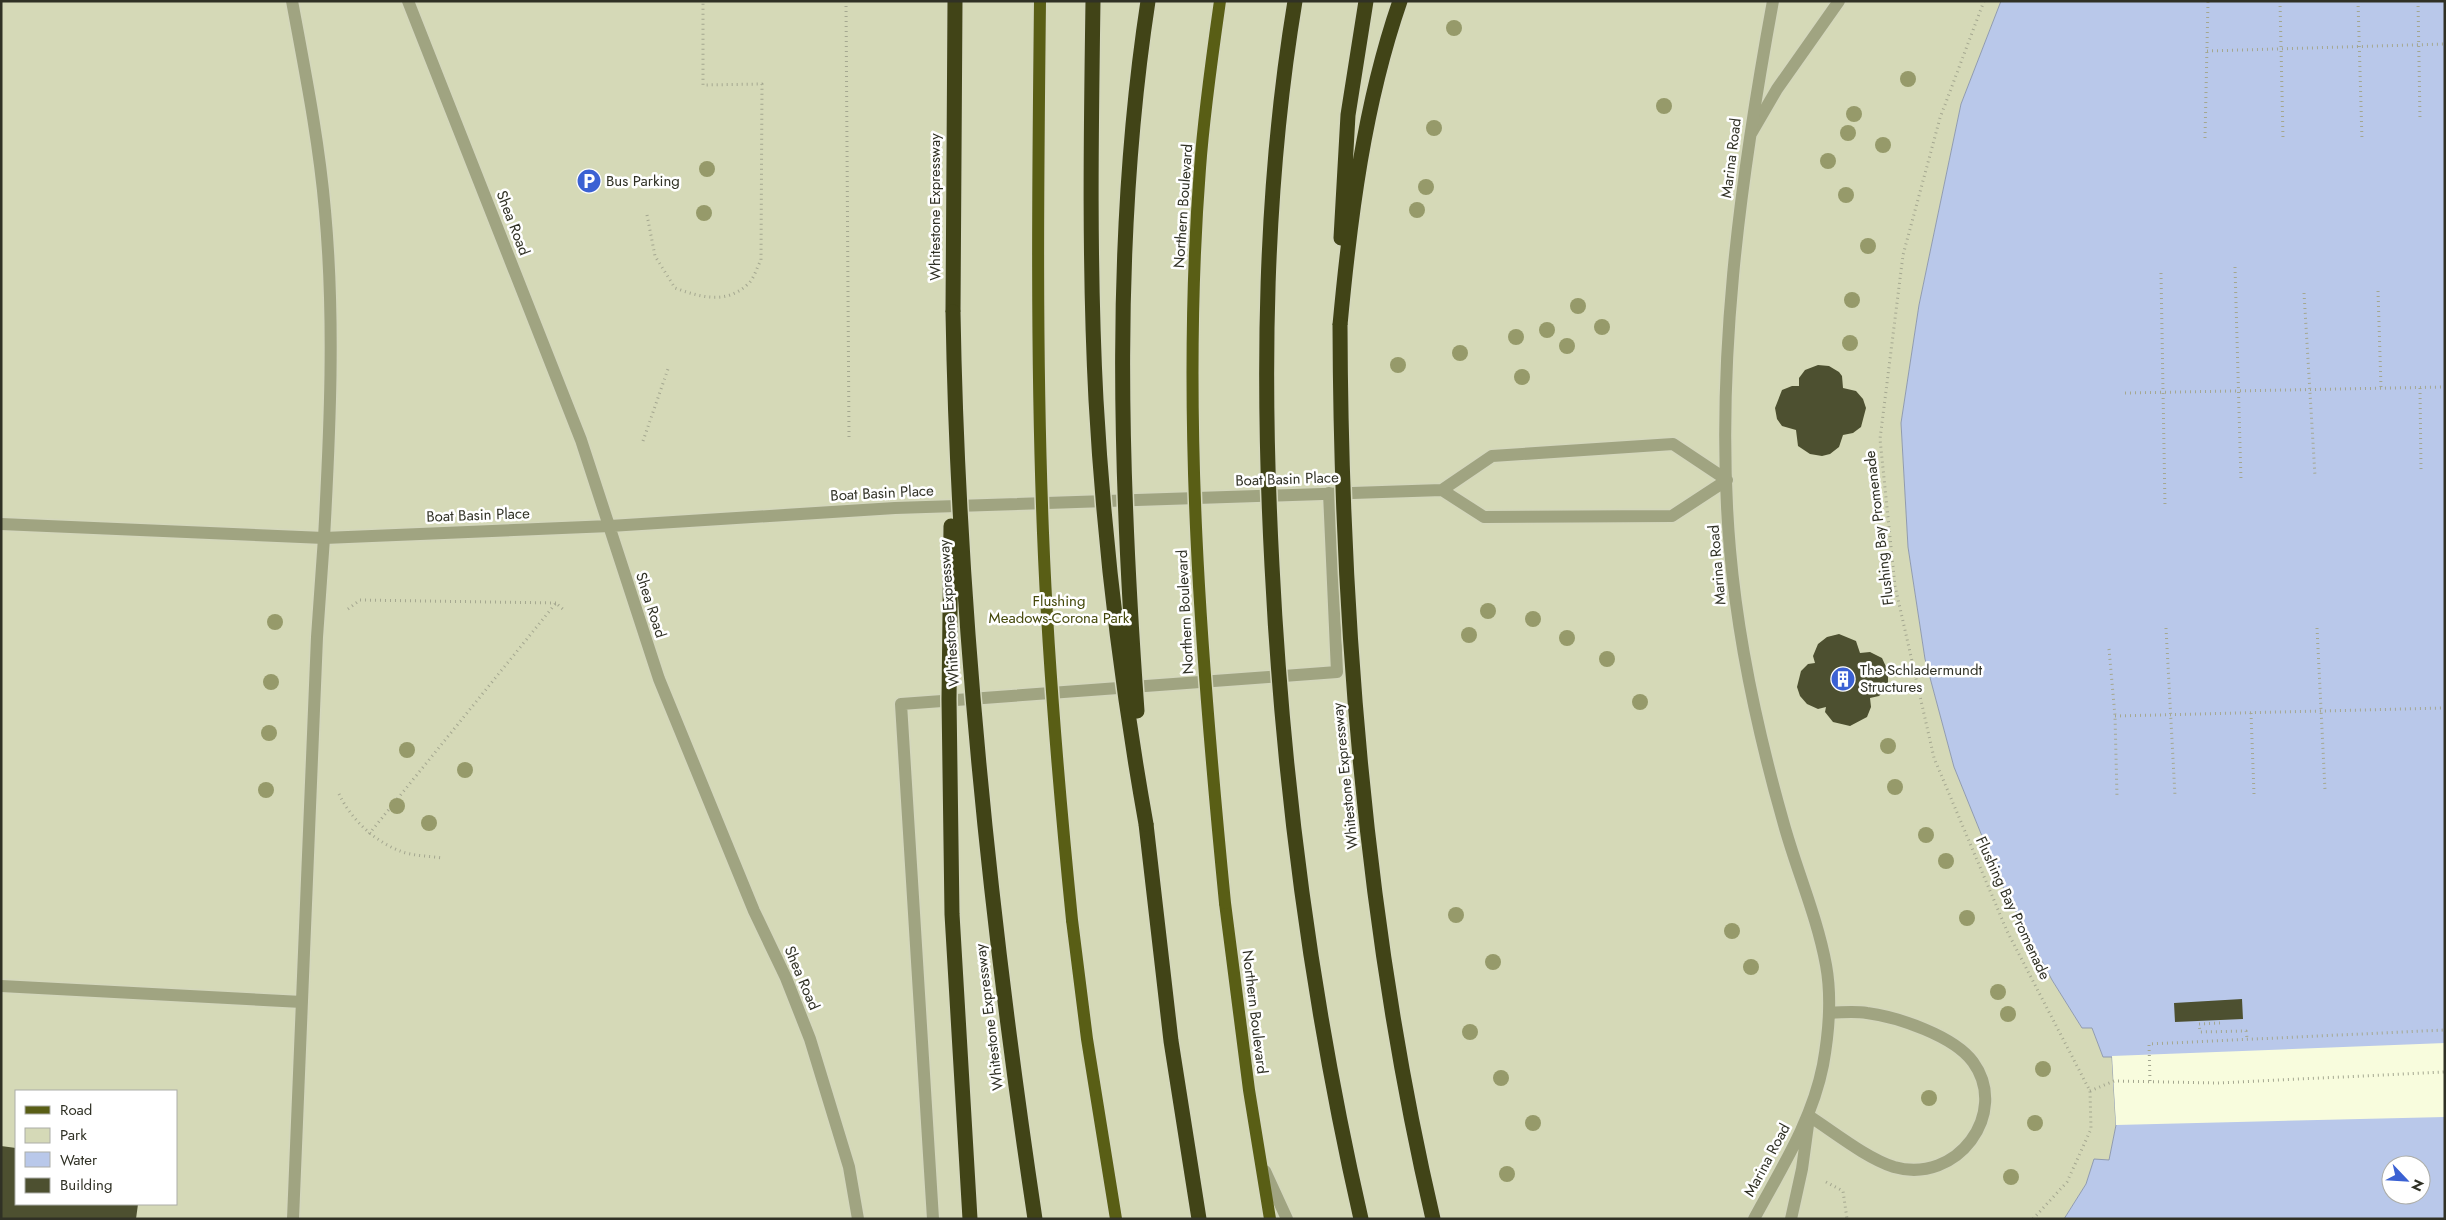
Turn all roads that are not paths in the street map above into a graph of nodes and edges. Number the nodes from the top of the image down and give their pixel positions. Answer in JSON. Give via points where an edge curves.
{"nodes":[{"id":1,"x":292,"y":1,"type":"edge"},
{"id":2,"x":408,"y":1,"type":"edge"},
{"id":3,"x":955,"y":1,"type":"edge"},
{"id":4,"x":1040,"y":1,"type":"edge"},
{"id":5,"x":1092,"y":1,"type":"edge"},
{"id":6,"x":1148,"y":1,"type":"edge"},
{"id":7,"x":1220,"y":1,"type":"edge"},
{"id":8,"x":1295,"y":1,"type":"edge"},
{"id":9,"x":1366,"y":1,"type":"edge"},
{"id":10,"x":1400,"y":1,"type":"edge"},
{"id":11,"x":1774,"y":1,"type":"edge"},
{"id":12,"x":1839,"y":1,"type":"edge"},
{"id":13,"x":1750,"y":134,"type":"junction"},
{"id":14,"x":953,"y":312,"type":"junction"},
{"id":15,"x":1340,"y":325,"type":"junction"},
{"id":16,"x":1728,"y":480,"type":"junction"},
{"id":17,"x":1442,"y":490,"type":"junction"},
{"id":18,"x":1329,"y":493,"type":"junction"},
{"id":19,"x":1,"y":524,"type":"edge"},
{"id":20,"x":610,"y":526,"type":"junction"},
{"id":21,"x":324,"y":538,"type":"junction"},
{"id":22,"x":1146,"y":824,"type":"junction"},
{"id":23,"x":1,"y":986,"type":"edge"},
{"id":24,"x":302,"y":1002,"type":"junction"},
{"id":25,"x":1829,"y":1013,"type":"junction"},
{"id":26,"x":1809,"y":1116,"type":"junction"},
{"id":27,"x":1260,"y":1160,"type":"junction"},
{"id":28,"x":293,"y":1219,"type":"edge"},
{"id":29,"x":858,"y":1219,"type":"edge"},
{"id":30,"x":933,"y":1219,"type":"edge"},
{"id":31,"x":970,"y":1219,"type":"edge"},
{"id":32,"x":1035,"y":1219,"type":"edge"},
{"id":33,"x":1116,"y":1219,"type":"edge"},
{"id":34,"x":1199,"y":1219,"type":"edge"},
{"id":35,"x":1270,"y":1219,"type":"edge"},
{"id":36,"x":1287,"y":1219,"type":"edge"},
{"id":37,"x":1361,"y":1219,"type":"edge"},
{"id":38,"x":1433,"y":1219,"type":"edge"},
{"id":39,"x":1754,"y":1219,"type":"edge"},
{"id":40,"x":1792,"y":1219,"type":"edge"}],
"edges":[{"from":1,"to":21,"type":"street","via":[[326,220],[331,356]]},
{"from":2,"to":20,"type":"street","name":"Shea Road","via":[[581,440]]},
{"from":3,"to":14,"type":"highway","name":"Whitestone Expressway"},
{"from":4,"to":33,"type":"main road","bridge":true,"via":[[1037,244],[1043,524],[1055,738],[1087,1039]]},
{"from":5,"to":22,"type":"highway","bridge":true,"via":[[1092,254],[1096,398],[1123,682]]},
{"from":6,"to":22,"type":"highway","bridge":true,"via":[[1127,180],[1123,377],[1131,613]]},
{"from":7,"to":27,"type":"main road","name":"Northern Boulevard","bridge":true,"via":[[1200,168],[1194,280],[1196,507],[1204,661],[1225,903]]},
{"from":8,"to":37,"type":"highway","bridge":true,"via":[[1274,164],[1269,246],[1267,437],[1274,594],[1284,746],[1309,946],[1335,1098]]},
{"from":9,"to":15,"type":"highway","via":[[1345,148]]},
{"from":10,"to":15,"type":"highway","via":[[1382,62],[1362,158],[1346,258]]},
{"from":11,"to":13,"type":"street","name":"Marina Road"},
{"from":12,"to":13,"type":"street","via":[[1777,89]]},
{"from":13,"to":16,"type":"street","name":"Marina Road","via":[[1729,332],[1725,408]]},
{"from":14,"to":31,"type":"highway","bridge":true,"via":[[952,914]]},
{"from":14,"to":32,"type":"highway","name":"Whitestone Expressway","bridge":true,"via":[[961,537],[972,690],[1017,1100]]},
{"from":15,"to":38,"type":"highway","name":"Whitestone Expressway","bridge":true,"via":[[1345,550],[1360,768],[1389,992]]},
{"from":16,"to":17,"type":"street","via":[[1672,516],[1484,517]]},
{"from":16,"to":17,"type":"street","via":[[1673,444],[1492,456]]},
{"from":16,"to":25,"type":"street","name":"Marina Road","via":[[1730,548],[1738,619],[1768,766],[1826,966]]},
{"from":17,"to":18,"type":"street","name":"Boat Basin Place"},
{"from":18,"to":20,"type":"street","name":"Boat Basin Place","via":[[895,508]]},
{"from":18,"to":30,"type":"street","via":[[1337,672],[901,704]]},
{"from":19,"to":21,"type":"street","name":"Boat Basin Place"},
{"from":20,"to":21,"type":"street","name":"Boat Basin Place"},
{"from":20,"to":29,"type":"street","name":"Shea Road","via":[[659,679],[810,1039],[849,1167]]},
{"from":21,"to":24,"type":"street"},
{"from":22,"to":34,"type":"highway","via":[[1171,1041]]},
{"from":23,"to":24,"type":"street"},
{"from":24,"to":28,"type":"street"},
{"from":25,"to":26,"type":"street","name":"Marina Road","via":[[1823,1067]]},
{"from":25,"to":26,"type":"street","via":[[1880,1015],[1951,1043],[1972,1061],[1980,1074],[1984,1104],[1982,1118],[1965,1149],[1953,1159],[1938,1167],[1909,1170],[1878,1160]]},
{"from":26,"to":39,"type":"street","name":"Marina Road"},
{"from":26,"to":40,"type":"street","name":"Marina Road"},
{"from":27,"to":35,"type":"main road","name":"Northern Boulevard"},
{"from":27,"to":36,"type":"street"}]}
